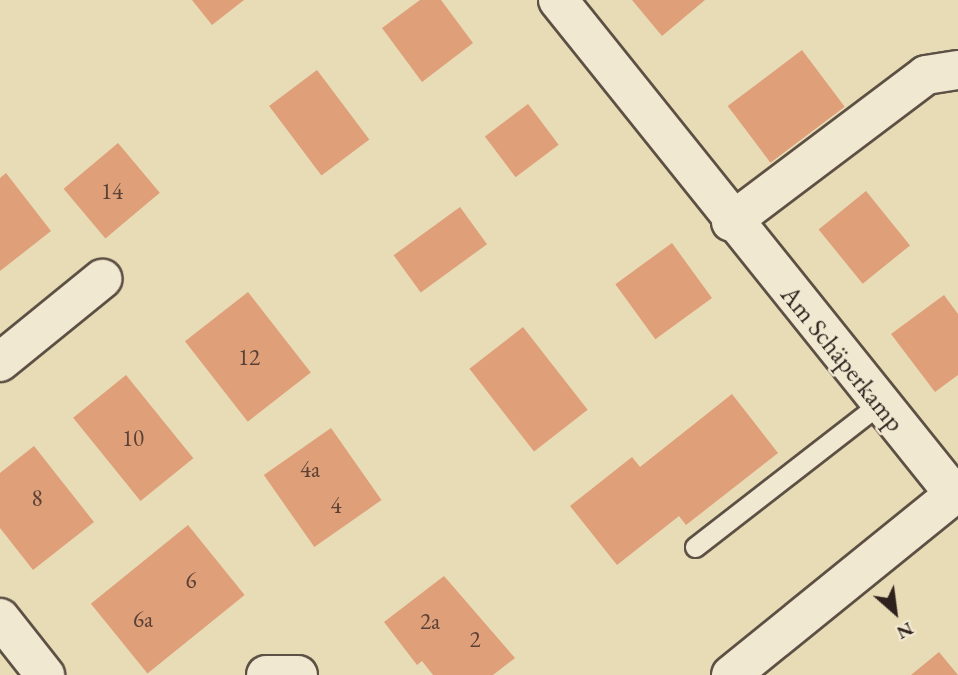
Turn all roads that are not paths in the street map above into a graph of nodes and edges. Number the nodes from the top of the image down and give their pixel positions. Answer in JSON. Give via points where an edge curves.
{"nodes":[{"id":1,"x":558,"y":0,"type":"edge"},
{"id":2,"x":958,"y":70,"type":"edge"},
{"id":3,"x":731,"y":222,"type":"junction"},
{"id":4,"x":102,"y":279,"type":"dead end"},
{"id":5,"x":0,"y":362,"type":"edge"},
{"id":6,"x":878,"y":405,"type":"junction"},
{"id":7,"x":956,"y":493,"type":"edge"},
{"id":8,"x":695,"y":547,"type":"dead end"},
{"id":9,"x":0,"y":618,"type":"edge"},
{"id":10,"x":45,"y":675,"type":"edge"},
{"id":11,"x":266,"y":675,"type":"edge"},
{"id":12,"x":298,"y":675,"type":"edge"},
{"id":13,"x":731,"y":675,"type":"edge"}],
"edges":[{"from":1,"to":3,"type":"street","name":"Am Schäperkamp"},
{"from":2,"to":3,"type":"street","via":[[926,75]]},
{"from":3,"to":6,"type":"street","name":"Am Schäperkamp"},
{"from":4,"to":5,"type":"street"},
{"from":6,"to":7,"type":"street","name":"Am Schäperkamp"},
{"from":6,"to":8,"type":"lane"},
{"from":7,"to":13,"type":"street"},
{"from":9,"to":10,"type":"street"},
{"from":11,"to":12,"type":"street"}]}
